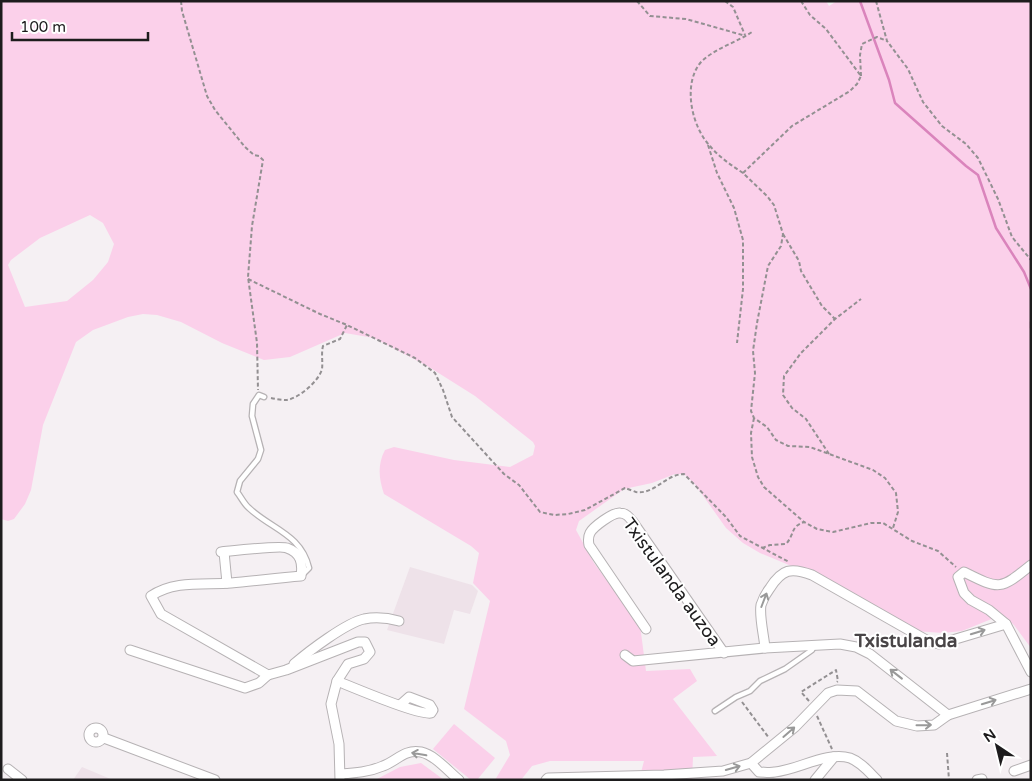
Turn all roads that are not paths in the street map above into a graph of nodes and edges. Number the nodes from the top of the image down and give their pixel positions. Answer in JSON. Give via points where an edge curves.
{"nodes":[{"id":1,"x":261,"y":396,"type":"road end"},
{"id":2,"x":1031,"y":564,"type":"edge"},
{"id":3,"x":301,"y":576,"type":"junction"},
{"id":4,"x":227,"y":583,"type":"junction"},
{"id":5,"x":396,"y":620,"type":"dead end"},
{"id":6,"x":1006,"y":624,"type":"junction"},
{"id":7,"x":646,"y":629,"type":"dead end"},
{"id":8,"x":814,"y":646,"type":"junction"},
{"id":9,"x":765,"y":648,"type":"junction"},
{"id":10,"x":130,"y":650,"type":"dead end"},
{"id":11,"x":724,"y":653,"type":"junction"},
{"id":12,"x":625,"y":655,"type":"dead end"},
{"id":13,"x":286,"y":670,"type":"junction"},
{"id":14,"x":1031,"y":672,"type":"edge"},
{"id":15,"x":268,"y":674,"type":"junction"},
{"id":16,"x":336,"y":681,"type":"junction"},
{"id":17,"x":1031,"y":689,"type":"edge"},
{"id":18,"x":400,"y":705,"type":"dead end"},
{"id":19,"x":715,"y":711,"type":"dead end"},
{"id":20,"x":948,"y":715,"type":"junction"},
{"id":21,"x":104,"y":738,"type":"dead end"},
{"id":22,"x":833,"y":753,"type":"junction"},
{"id":23,"x":751,"y":763,"type":"junction"},
{"id":24,"x":1031,"y":765,"type":"edge"},
{"id":25,"x":8,"y":769,"type":"dead end"},
{"id":26,"x":1014,"y":771,"type":"dead end"},
{"id":27,"x":341,"y":777,"type":"edge"},
{"id":28,"x":875,"y":778,"type":"edge"},
{"id":29,"x":22,"y":780,"type":"edge"},
{"id":30,"x":215,"y":780,"type":"edge"},
{"id":31,"x":459,"y":780,"type":"edge"},
{"id":32,"x":546,"y":780,"type":"edge"},
{"id":33,"x":815,"y":780,"type":"edge"},
{"id":34,"x":885,"y":780,"type":"edge"}],
"edges":[{"from":1,"to":3,"type":"lane","via":[[252,404],[261,450],[258,459],[240,480],[237,492],[249,508],[288,535],[302,549],[309,568]]},
{"from":2,"to":6,"type":"street","via":[[1001,585],[989,584],[964,572],[958,577],[964,593],[971,600]]},
{"from":3,"to":4,"type":"street"},
{"from":3,"to":4,"type":"street","via":[[303,565],[299,555],[286,547],[223,552]]},
{"from":4,"to":15,"type":"street","via":[[160,589],[151,596],[161,614]]},
{"from":5,"to":13,"type":"street","via":[[363,619],[310,651]]},
{"from":9,"to":6,"type":"street","one_way":true,"via":[[761,606],[778,576],[788,570],[812,575],[928,642],[939,644]]},
{"from":6,"to":14,"type":"street"},
{"from":7,"to":11,"type":"street","name":"Txistulanda auzoa","via":[[589,545],[591,530],[615,513],[627,515],[633,522]]},
{"from":8,"to":9,"type":"street","name":"Txistulanda auzoa"},
{"from":8,"to":19,"type":"lane","via":[[785,669],[760,681],[750,691]]},
{"from":20,"to":8,"type":"street","name":"Txistulanda auzoa","one_way":true,"via":[[870,654],[840,644]]},
{"from":9,"to":11,"type":"street","name":"Txistulanda auzoa"},
{"from":10,"to":15,"type":"street","via":[[245,688],[259,683]]},
{"from":11,"to":12,"type":"street","name":"Txistulanda auzoa","via":[[633,661]]},
{"from":13,"to":15,"type":"street"},
{"from":13,"to":16,"type":"street","via":[[365,642],[370,652],[364,659],[348,664]]},
{"from":16,"to":18,"type":"street"},
{"from":16,"to":27,"type":"street","via":[[331,704]]},
{"from":20,"to":17,"type":"street","one_way":true},
{"from":23,"to":20,"type":"street","one_way":true,"via":[[795,727],[828,693],[836,690],[857,691],[896,721],[917,726],[934,725]]},
{"from":21,"to":30,"type":"street"},
{"from":22,"to":23,"type":"street","via":[[802,766],[774,772],[759,772]]},
{"from":22,"to":28,"type":"street","via":[[862,765]]},
{"from":22,"to":33,"type":"street"},
{"from":32,"to":23,"type":"street","one_way":true,"via":[[723,771]]},
{"from":24,"to":26,"type":"street"},
{"from":25,"to":29,"type":"street"},
{"from":31,"to":27,"type":"street","one_way":true,"via":[[422,752],[404,752],[384,766]]},
{"from":28,"to":34,"type":"street"}]}
